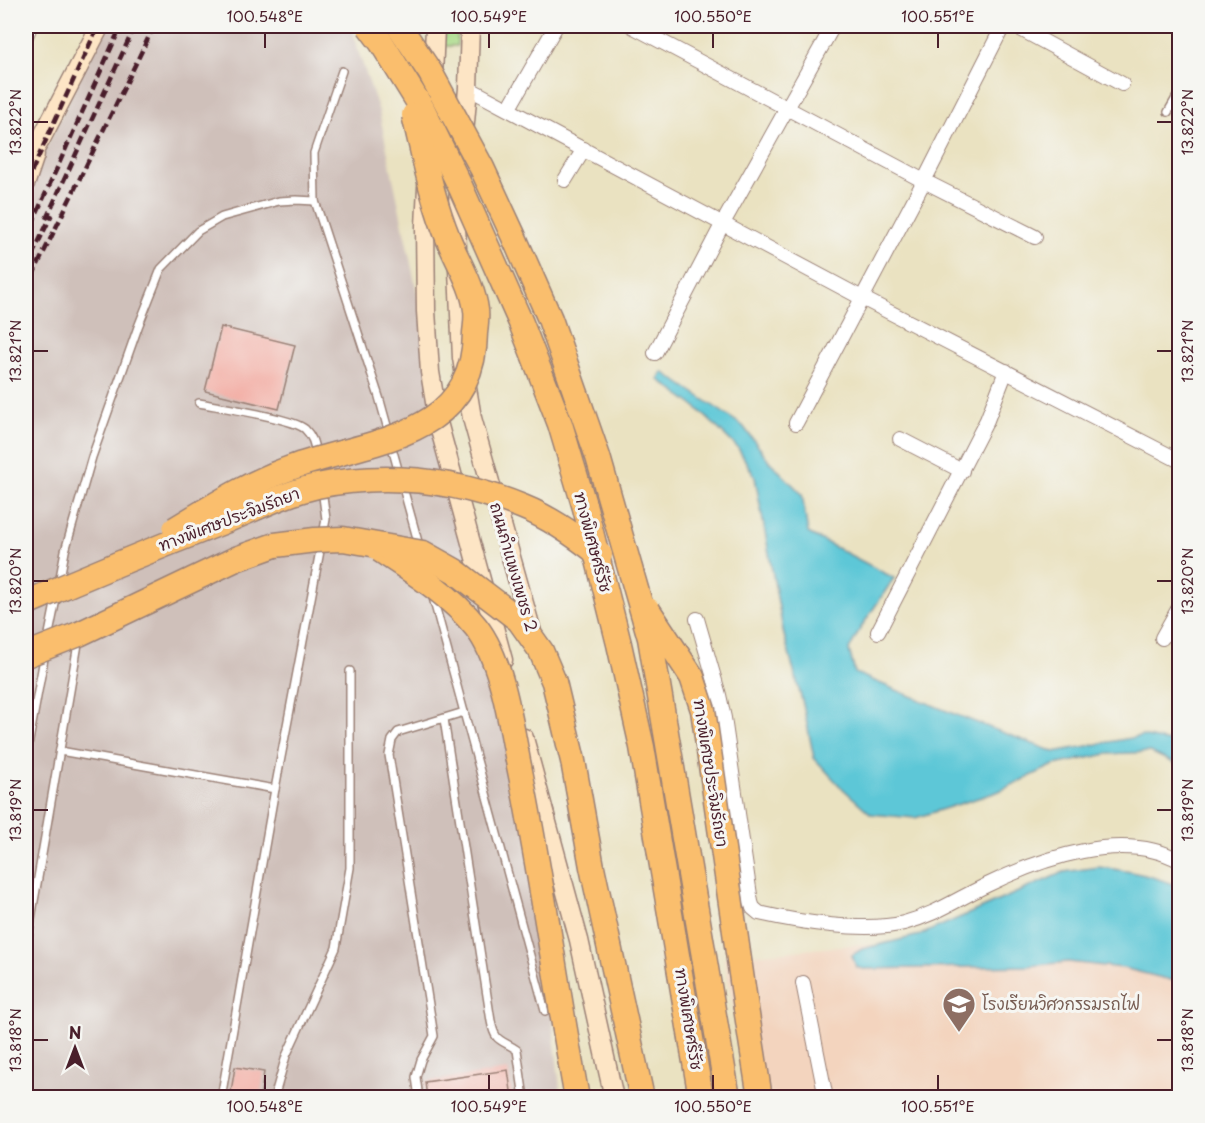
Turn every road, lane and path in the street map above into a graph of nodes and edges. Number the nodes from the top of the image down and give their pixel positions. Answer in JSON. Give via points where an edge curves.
{"nodes":[{"id":1,"x":30,"y":26,"type":"edge"},
{"id":2,"x":100,"y":26,"type":"edge"},
{"id":3,"x":369,"y":26,"type":"edge"},
{"id":4,"x":399,"y":26,"type":"edge"},
{"id":5,"x":435,"y":26,"type":"edge"},
{"id":6,"x":470,"y":26,"type":"edge"},
{"id":7,"x":556,"y":26,"type":"edge"},
{"id":8,"x":632,"y":26,"type":"edge"},
{"id":9,"x":833,"y":26,"type":"edge"},
{"id":10,"x":1003,"y":26,"type":"edge"},
{"id":11,"x":1015,"y":26,"type":"edge"},
{"id":12,"x":26,"y":36,"type":"edge"},
{"id":13,"x":342,"y":70,"type":"dead end"},
{"id":14,"x":405,"y":84,"type":"junction"},
{"id":15,"x":1122,"y":84,"type":"dead end"},
{"id":16,"x":468,"y":88,"type":"junction"},
{"id":17,"x":1179,"y":91,"type":"edge"},
{"id":18,"x":787,"y":107,"type":"junction"},
{"id":19,"x":509,"y":108,"type":"junction"},
{"id":20,"x":1168,"y":112,"type":"dead end"},
{"id":21,"x":40,"y":139,"type":"junction"},
{"id":22,"x":584,"y":149,"type":"junction"},
{"id":23,"x":26,"y":164,"type":"edge"},
{"id":24,"x":565,"y":180,"type":"dead end"},
{"id":25,"x":924,"y":181,"type":"junction"},
{"id":26,"x":26,"y":182,"type":"edge"},
{"id":27,"x":315,"y":201,"type":"junction"},
{"id":28,"x":723,"y":223,"type":"junction"},
{"id":29,"x":1035,"y":237,"type":"dead end"},
{"id":30,"x":862,"y":298,"type":"junction"},
{"id":31,"x":655,"y":352,"type":"dead end"},
{"id":32,"x":1006,"y":371,"type":"junction"},
{"id":33,"x":200,"y":404,"type":"dead end"},
{"id":34,"x":796,"y":423,"type":"dead end"},
{"id":35,"x":900,"y":439,"type":"dead end"},
{"id":36,"x":1179,"y":461,"type":"edge"},
{"id":37,"x":962,"y":471,"type":"junction"},
{"id":38,"x":373,"y":545,"type":"junction"},
{"id":39,"x":130,"y":558,"type":"junction"},
{"id":40,"x":26,"y":603,"type":"edge"},
{"id":41,"x":1179,"y":606,"type":"edge"},
{"id":42,"x":697,"y":619,"type":"dead end"},
{"id":43,"x":878,"y":632,"type":"dead end"},
{"id":44,"x":1162,"y":638,"type":"dead end"},
{"id":45,"x":78,"y":644,"type":"dead end"},
{"id":46,"x":26,"y":655,"type":"edge"},
{"id":47,"x":350,"y":671,"type":"dead end"},
{"id":48,"x":464,"y":712,"type":"junction"},
{"id":49,"x":444,"y":719,"type":"junction"},
{"id":50,"x":60,"y":751,"type":"junction"},
{"id":51,"x":26,"y":757,"type":"edge"},
{"id":52,"x":275,"y":789,"type":"junction"},
{"id":53,"x":1179,"y":861,"type":"edge"},
{"id":54,"x":26,"y":948,"type":"edge"},
{"id":55,"x":804,"y":983,"type":"dead end"},
{"id":56,"x":544,"y":1011,"type":"dead end"},
{"id":57,"x":221,"y":1098,"type":"edge"},
{"id":58,"x":274,"y":1098,"type":"edge"},
{"id":59,"x":418,"y":1098,"type":"edge"},
{"id":60,"x":524,"y":1098,"type":"edge"},
{"id":61,"x":577,"y":1098,"type":"edge"},
{"id":62,"x":614,"y":1098,"type":"edge"},
{"id":63,"x":642,"y":1098,"type":"edge"},
{"id":64,"x":651,"y":1098,"type":"edge"},
{"id":65,"x":701,"y":1098,"type":"edge"},
{"id":66,"x":729,"y":1098,"type":"edge"},
{"id":67,"x":760,"y":1098,"type":"edge"},
{"id":68,"x":825,"y":1098,"type":"edge"}],
"edges":[{"from":1,"to":12,"type":"street"},
{"from":2,"to":21,"type":"main road"},
{"from":3,"to":14,"type":"highway","name":"ทางพิเศษศรีรัช","bridge":true},
{"from":4,"to":66,"type":"highway","name":"ทางพิเศษศรีรัช","bridge":true,"via":[[430,72],[482,168],[550,319],[598,457],[650,638]]},
{"from":5,"to":62,"type":"main road","via":[[425,226],[430,372],[439,426],[579,940]]},
{"from":6,"to":16,"type":"main road","name":"ถนนกำแพงเพชร 2"},
{"from":7,"to":19,"type":"street"},
{"from":8,"to":18,"type":"street"},
{"from":9,"to":18,"type":"street"},
{"from":10,"to":25,"type":"street"},
{"from":11,"to":15,"type":"street"},
{"from":13,"to":27,"type":"lane","via":[[314,153]]},
{"from":14,"to":39,"type":"highway","bridge":true,"via":[[447,236],[476,309],[475,352],[466,382],[434,418],[413,431],[260,480]]},
{"from":14,"to":65,"type":"highway","name":"ทางพิเศษศรีรัช","bridge":true,"via":[[422,108],[521,323],[560,424],[585,508],[642,747]]},
{"from":16,"to":19,"type":"street"},
{"from":16,"to":64,"type":"main road","name":"ถนนกำแพงเพชร 2","via":[[456,226],[462,358],[472,418],[617,938]]},
{"from":17,"to":20,"type":"lane"},
{"from":18,"to":25,"type":"street"},
{"from":18,"to":28,"type":"street"},
{"from":19,"to":22,"type":"street"},
{"from":21,"to":23,"type":"main road"},
{"from":21,"to":26,"type":"main road"},
{"from":22,"to":24,"type":"street"},
{"from":22,"to":28,"type":"street"},
{"from":25,"to":29,"type":"street"},
{"from":25,"to":30,"type":"street"},
{"from":27,"to":48,"type":"lane","via":[[379,397]]},
{"from":27,"to":51,"type":"lane","via":[[279,201],[222,217],[198,231],[161,269],[92,457],[65,551]]},
{"from":28,"to":30,"type":"street"},
{"from":28,"to":31,"type":"street"},
{"from":30,"to":32,"type":"street"},
{"from":30,"to":34,"type":"street"},
{"from":32,"to":36,"type":"street"},
{"from":32,"to":37,"type":"street"},
{"from":33,"to":52,"type":"lane","via":[[272,417],[303,427],[313,439],[326,505]]},
{"from":35,"to":37,"type":"street"},
{"from":37,"to":43,"type":"street"},
{"from":38,"to":46,"type":"highway","bridge":true,"via":[[343,539],[275,545]]},
{"from":38,"to":61,"type":"highway","bridge":true,"via":[[438,588],[476,628],[491,654],[530,817]]},
{"from":38,"to":63,"type":"highway","bridge":true,"via":[[423,553],[455,571],[519,620],[541,651],[554,682],[571,750]]},
{"from":39,"to":40,"type":"highway","name":"ทางพิเศษประจิมรัถยา","bridge":true},
{"from":39,"to":67,"type":"highway","name":"ทางพิเศษประจิมรัถยา","bridge":true,"via":[[267,502],[316,486],[369,479],[426,480],[488,494],[552,521],[609,561],[674,647],[692,677],[703,710]]},
{"from":41,"to":44,"type":"street"},
{"from":42,"to":53,"type":"street","via":[[719,695],[751,902],[759,913],[882,927],[934,914],[1023,869],[1090,850],[1137,847]]},
{"from":45,"to":50,"type":"lane"},
{"from":47,"to":58,"type":"lane","via":[[350,868],[336,948],[286,1056]]},
{"from":48,"to":49,"type":"lane"},
{"from":48,"to":56,"type":"lane"},
{"from":49,"to":59,"type":"lane","via":[[398,732],[389,756],[434,1036],[416,1077]]},
{"from":49,"to":60,"type":"lane","via":[[491,1021],[494,1035],[517,1050]]},
{"from":50,"to":52,"type":"lane"},
{"from":50,"to":54,"type":"lane"},
{"from":52,"to":57,"type":"lane"},
{"from":55,"to":68,"type":"street"}]}
